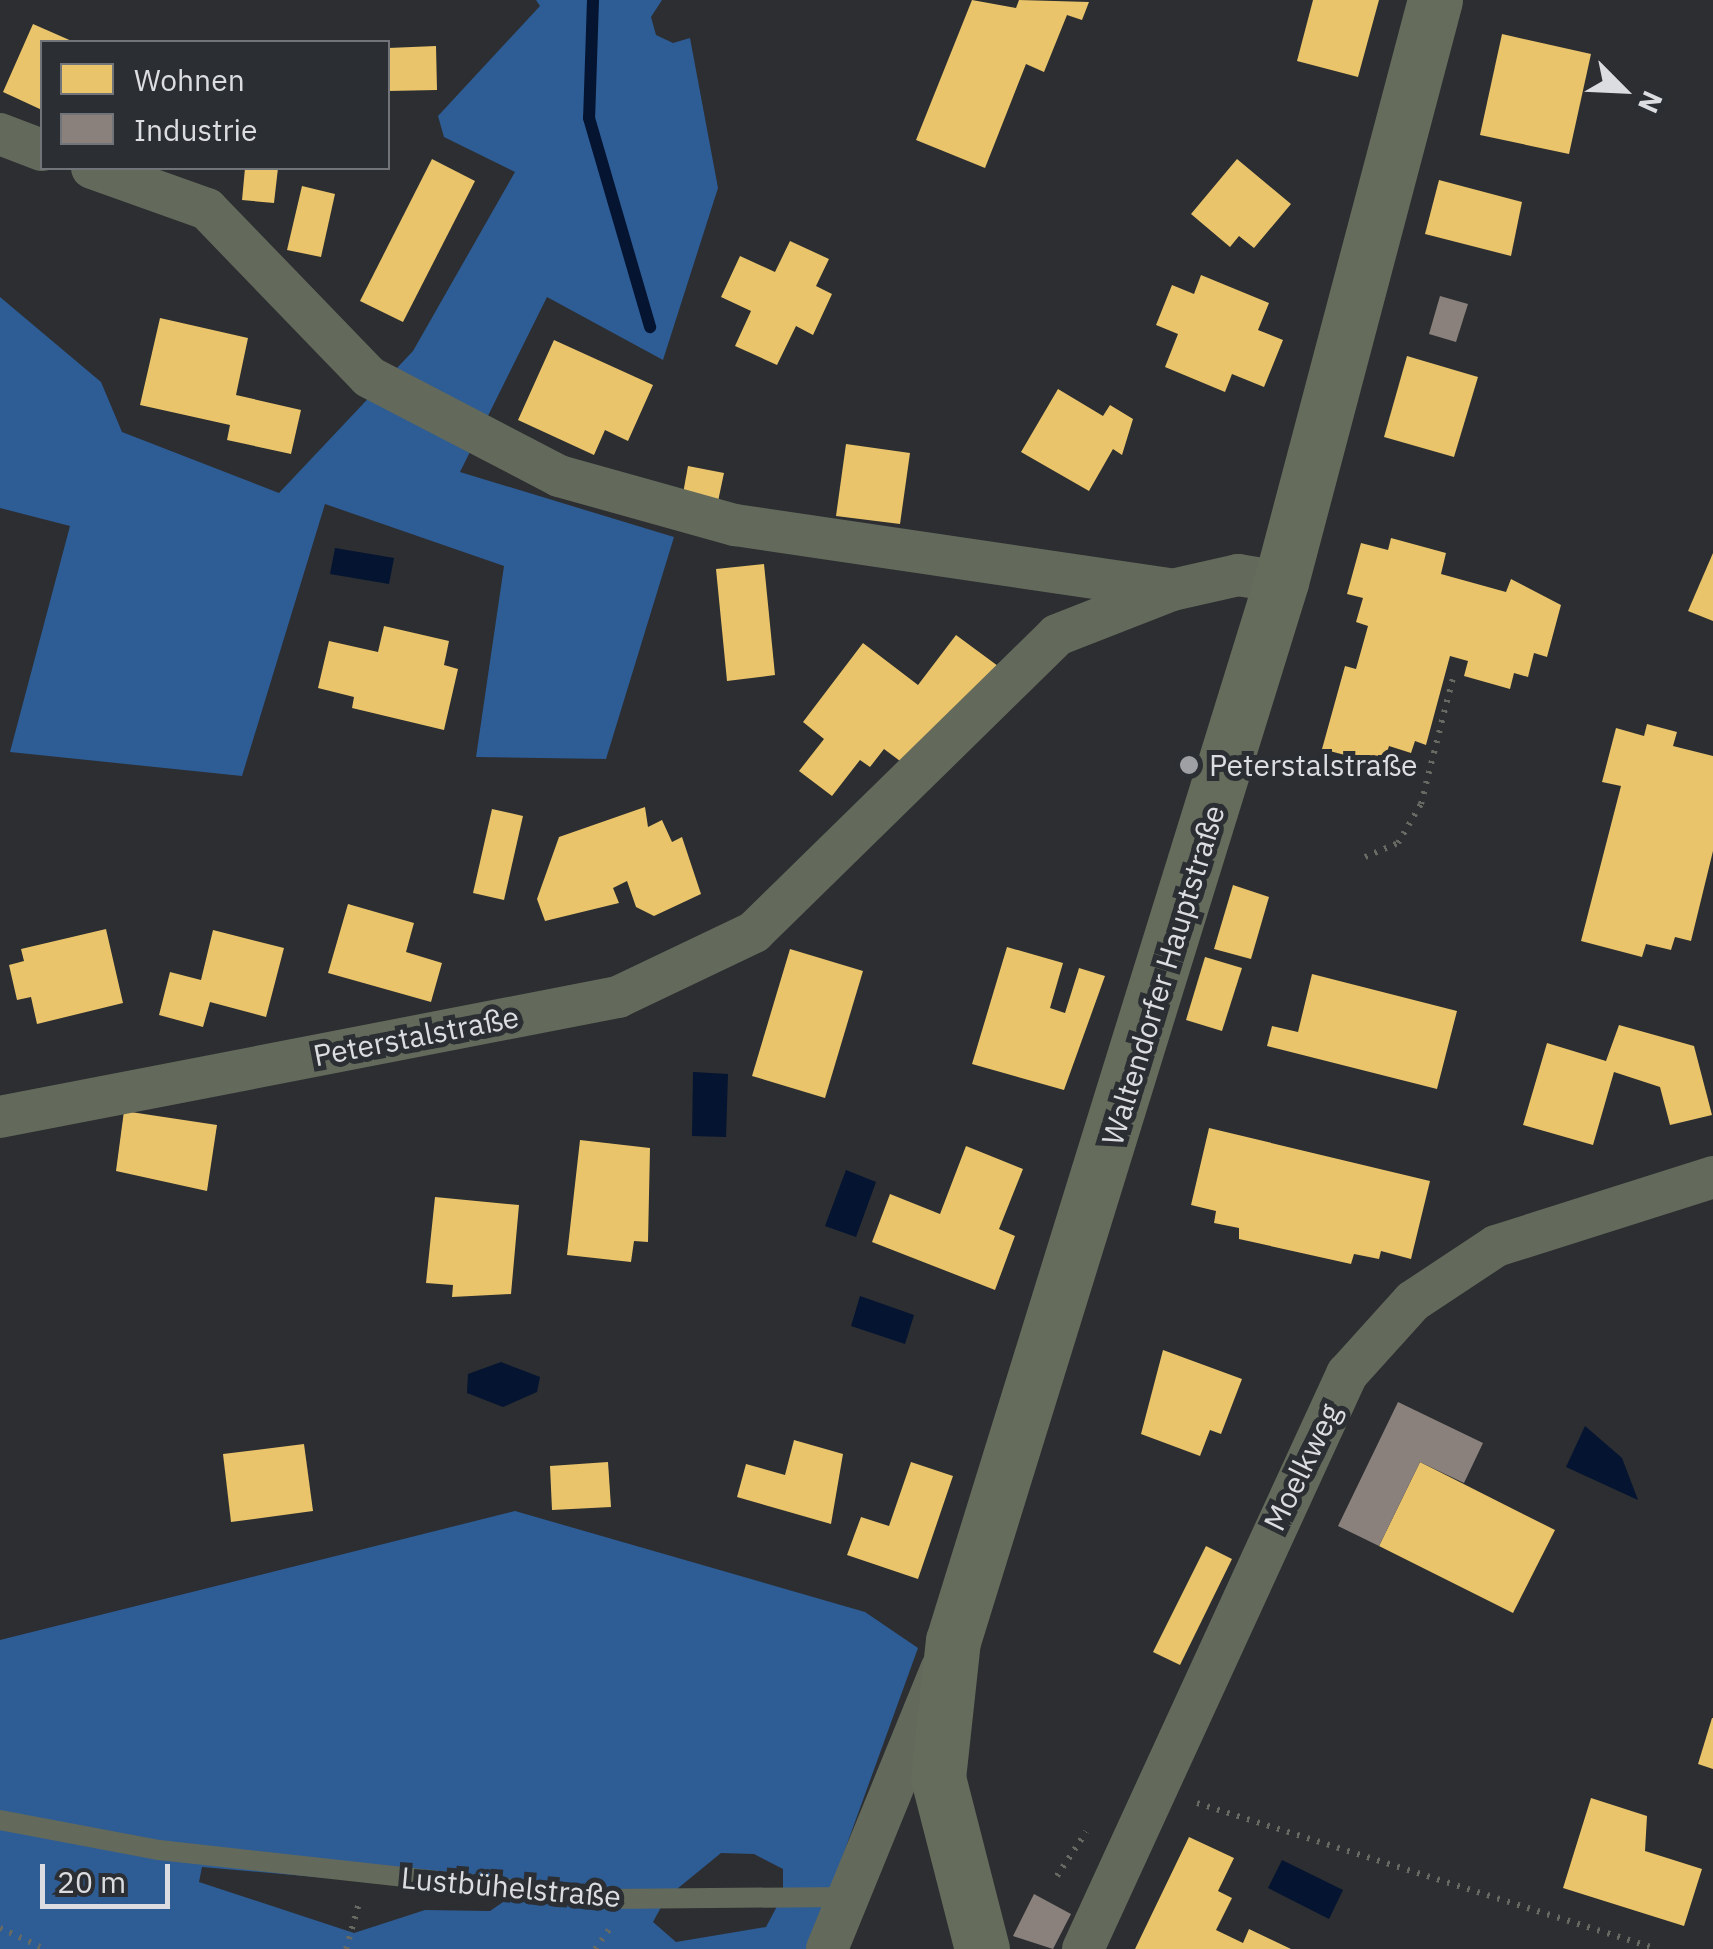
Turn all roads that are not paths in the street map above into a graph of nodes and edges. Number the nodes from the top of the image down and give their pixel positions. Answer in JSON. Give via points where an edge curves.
{"nodes":[{"id":1,"x":1435,"y":0,"type":"edge"},
{"id":2,"x":0,"y":134,"type":"edge"},
{"id":3,"x":40,"y":149,"type":"edge"},
{"id":4,"x":98,"y":170,"type":"edge"},
{"id":5,"x":1281,"y":582,"type":"junction"},
{"id":6,"x":1172,"y":590,"type":"junction"},
{"id":7,"x":0,"y":1117,"type":"edge"},
{"id":8,"x":1713,"y":1177,"type":"edge"},
{"id":9,"x":953,"y":1642,"type":"junction"},
{"id":10,"x":0,"y":1820,"type":"edge"},
{"id":11,"x":846,"y":1897,"type":"junction"},
{"id":12,"x":827,"y":1949,"type":"edge"},
{"id":13,"x":982,"y":1949,"type":"edge"},
{"id":14,"x":1082,"y":1949,"type":"edge"}],
"edges":[{"from":1,"to":5,"type":"main road","name":"Waltendorfer Hauptstraße"},
{"from":2,"to":3,"type":"street"},
{"from":4,"to":6,"type":"street","name":"Peterstalstraße","via":[[206,209],[369,377],[559,476],[736,526]]},
{"from":5,"to":6,"type":"street","name":"Peterstalstraße","via":[[1238,575]]},
{"from":5,"to":9,"type":"main road","name":"Waltendorfer Hauptstraße"},
{"from":6,"to":7,"type":"street","name":"Peterstalstraße","via":[[1057,635],[754,932],[618,997]]},
{"from":8,"to":14,"type":"street","name":"Moelkweg","via":[[1496,1246],[1413,1301],[1347,1374]]},
{"from":9,"to":11,"type":"street"},
{"from":9,"to":13,"type":"main road","name":"Waltendorfer Hauptstraße","via":[[938,1778]]},
{"from":10,"to":11,"type":"lane","name":"Lustbühelstraße","via":[[159,1850],[606,1899]]},
{"from":11,"to":12,"type":"street"}]}
